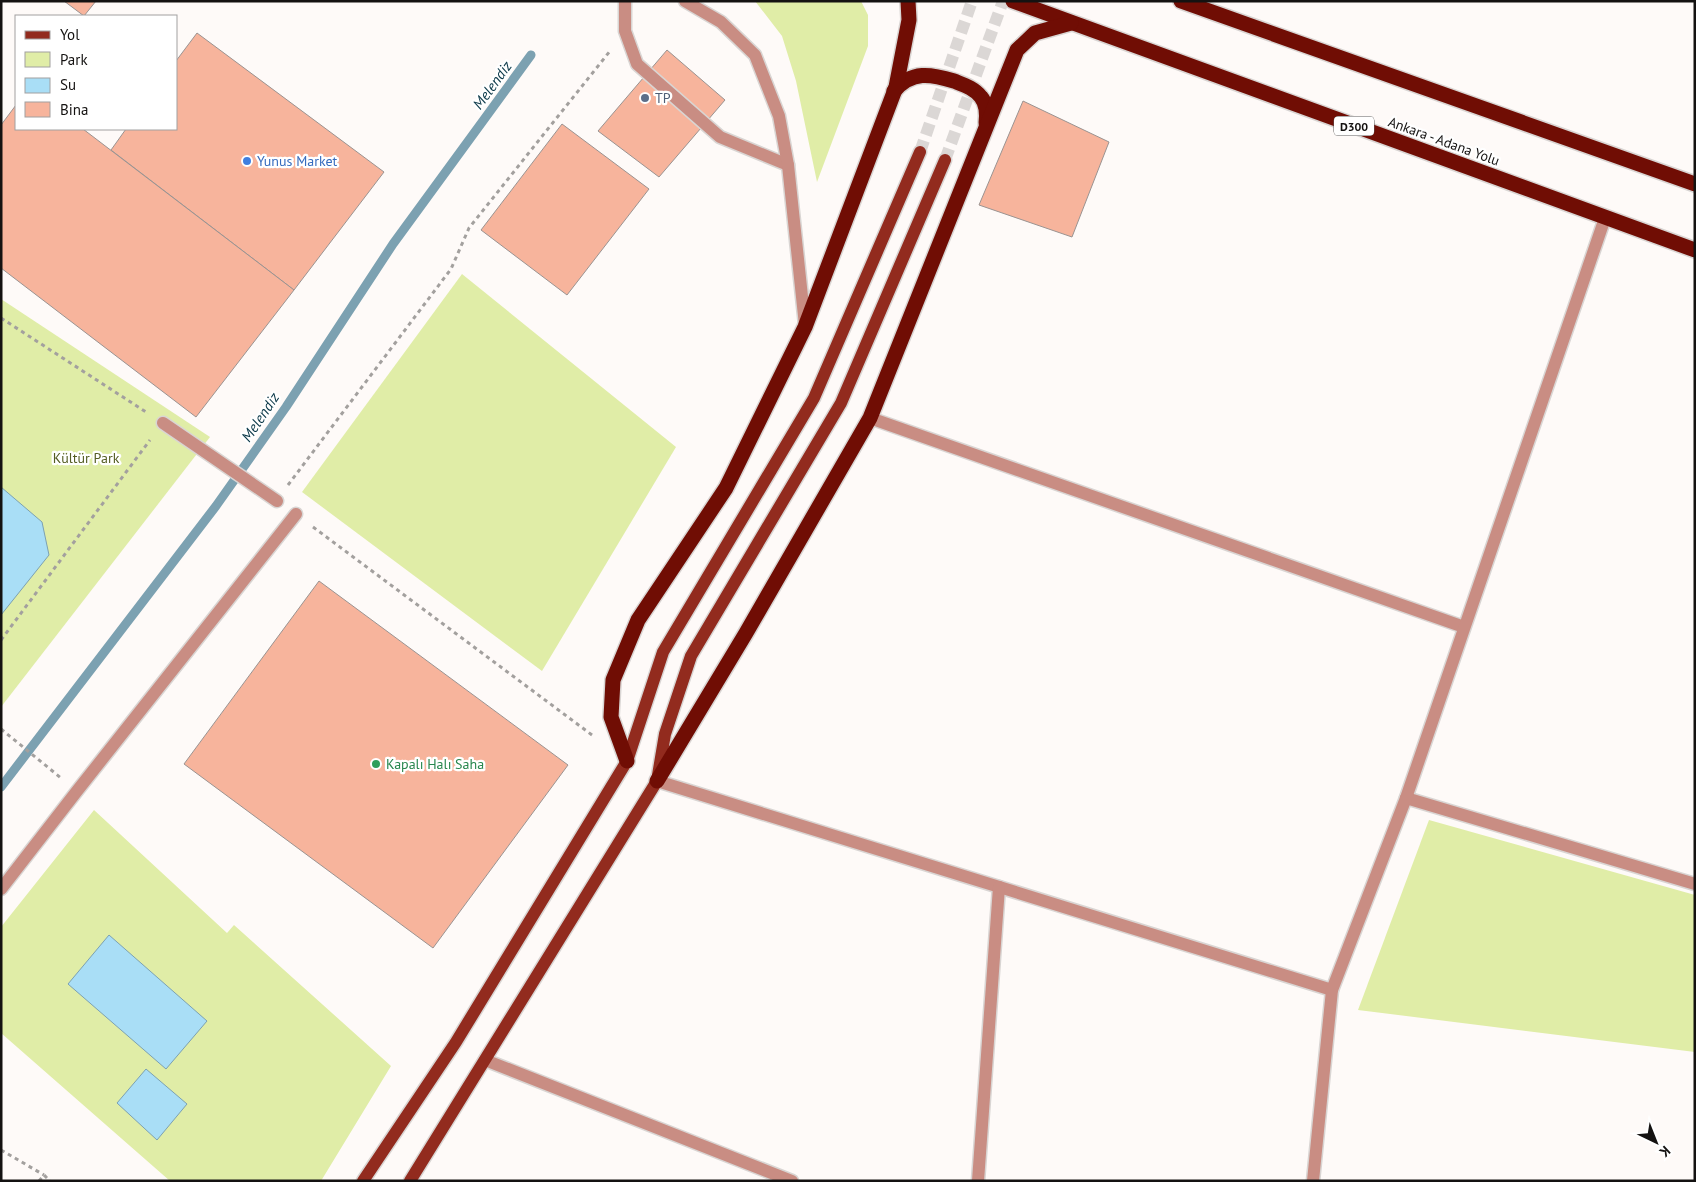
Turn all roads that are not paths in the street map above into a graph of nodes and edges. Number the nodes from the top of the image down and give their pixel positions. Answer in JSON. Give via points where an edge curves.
{"nodes":[{"id":1,"x":625,"y":1,"type":"edge"},
{"id":2,"x":686,"y":1,"type":"edge"},
{"id":3,"x":908,"y":1,"type":"edge"},
{"id":4,"x":1013,"y":1,"type":"edge"},
{"id":5,"x":1181,"y":1,"type":"edge"},
{"id":6,"x":1071,"y":23,"type":"junction"},
{"id":7,"x":894,"y":91,"type":"junction"},
{"id":8,"x":986,"y":124,"type":"junction"},
{"id":9,"x":920,"y":152,"type":"tunnel mouth"},
{"id":10,"x":945,"y":160,"type":"tunnel mouth"},
{"id":11,"x":788,"y":164,"type":"junction"},
{"id":12,"x":1695,"y":184,"type":"edge"},
{"id":13,"x":1605,"y":218,"type":"junction"},
{"id":14,"x":1695,"y":250,"type":"edge"},
{"id":15,"x":805,"y":327,"type":"junction"},
{"id":16,"x":870,"y":418,"type":"junction"},
{"id":17,"x":163,"y":423,"type":"road end"},
{"id":18,"x":277,"y":501,"type":"road end"},
{"id":19,"x":296,"y":514,"type":"road end"},
{"id":20,"x":1464,"y":627,"type":"junction"},
{"id":21,"x":627,"y":761,"type":"junction"},
{"id":22,"x":657,"y":781,"type":"junction"},
{"id":23,"x":1406,"y":798,"type":"junction"},
{"id":24,"x":1695,"y":884,"type":"edge"},
{"id":25,"x":999,"y":888,"type":"junction"},
{"id":26,"x":1,"y":889,"type":"edge"},
{"id":27,"x":1332,"y":990,"type":"junction"},
{"id":28,"x":484,"y":1060,"type":"junction"},
{"id":29,"x":363,"y":1181,"type":"edge"},
{"id":30,"x":410,"y":1181,"type":"edge"},
{"id":31,"x":792,"y":1181,"type":"edge"},
{"id":32,"x":978,"y":1181,"type":"edge"},
{"id":33,"x":1313,"y":1181,"type":"edge"}],
"edges":[{"from":1,"to":11,"type":"street","via":[[625,31],[637,64],[720,137]]},
{"from":2,"to":11,"type":"street","via":[[721,22],[755,55],[779,116]]},
{"from":3,"to":7,"type":"highway","via":[[909,20]]},
{"from":4,"to":6,"type":"highway","name":"Ankara - Adana Yolu","number":"D300"},
{"from":5,"to":12,"type":"highway"},
{"from":6,"to":8,"type":"highway","via":[[1035,34],[1017,50]]},
{"from":6,"to":13,"type":"highway","name":"Ankara - Adana Yolu","number":"D300"},
{"from":7,"to":8,"type":"highway","via":[[910,78],[922,75],[934,75],[961,84],[981,97],[986,106]]},
{"from":7,"to":15,"type":"highway"},
{"from":8,"to":16,"type":"highway"},
{"from":9,"to":21,"type":"main road","via":[[814,398],[663,652]]},
{"from":10,"to":22,"type":"main road","via":[[841,403],[691,656],[665,734]]},
{"from":11,"to":15,"type":"street"},
{"from":13,"to":14,"type":"highway","name":"Ankara - Adana Yolu","number":"D300"},
{"from":13,"to":20,"type":"street"},
{"from":15,"to":21,"type":"highway","via":[[726,488],[638,620],[616,672],[610,717]]},
{"from":16,"to":20,"type":"street"},
{"from":16,"to":22,"type":"highway"},
{"from":17,"to":18,"type":"street"},
{"from":19,"to":26,"type":"street"},
{"from":20,"to":23,"type":"street"},
{"from":21,"to":29,"type":"main road","via":[[456,1042]]},
{"from":22,"to":25,"type":"street"},
{"from":22,"to":28,"type":"main road"},
{"from":23,"to":24,"type":"street"},
{"from":23,"to":27,"type":"street"},
{"from":25,"to":27,"type":"street"},
{"from":25,"to":32,"type":"street"},
{"from":27,"to":33,"type":"street"},
{"from":28,"to":30,"type":"main road"},
{"from":28,"to":31,"type":"street"}]}
